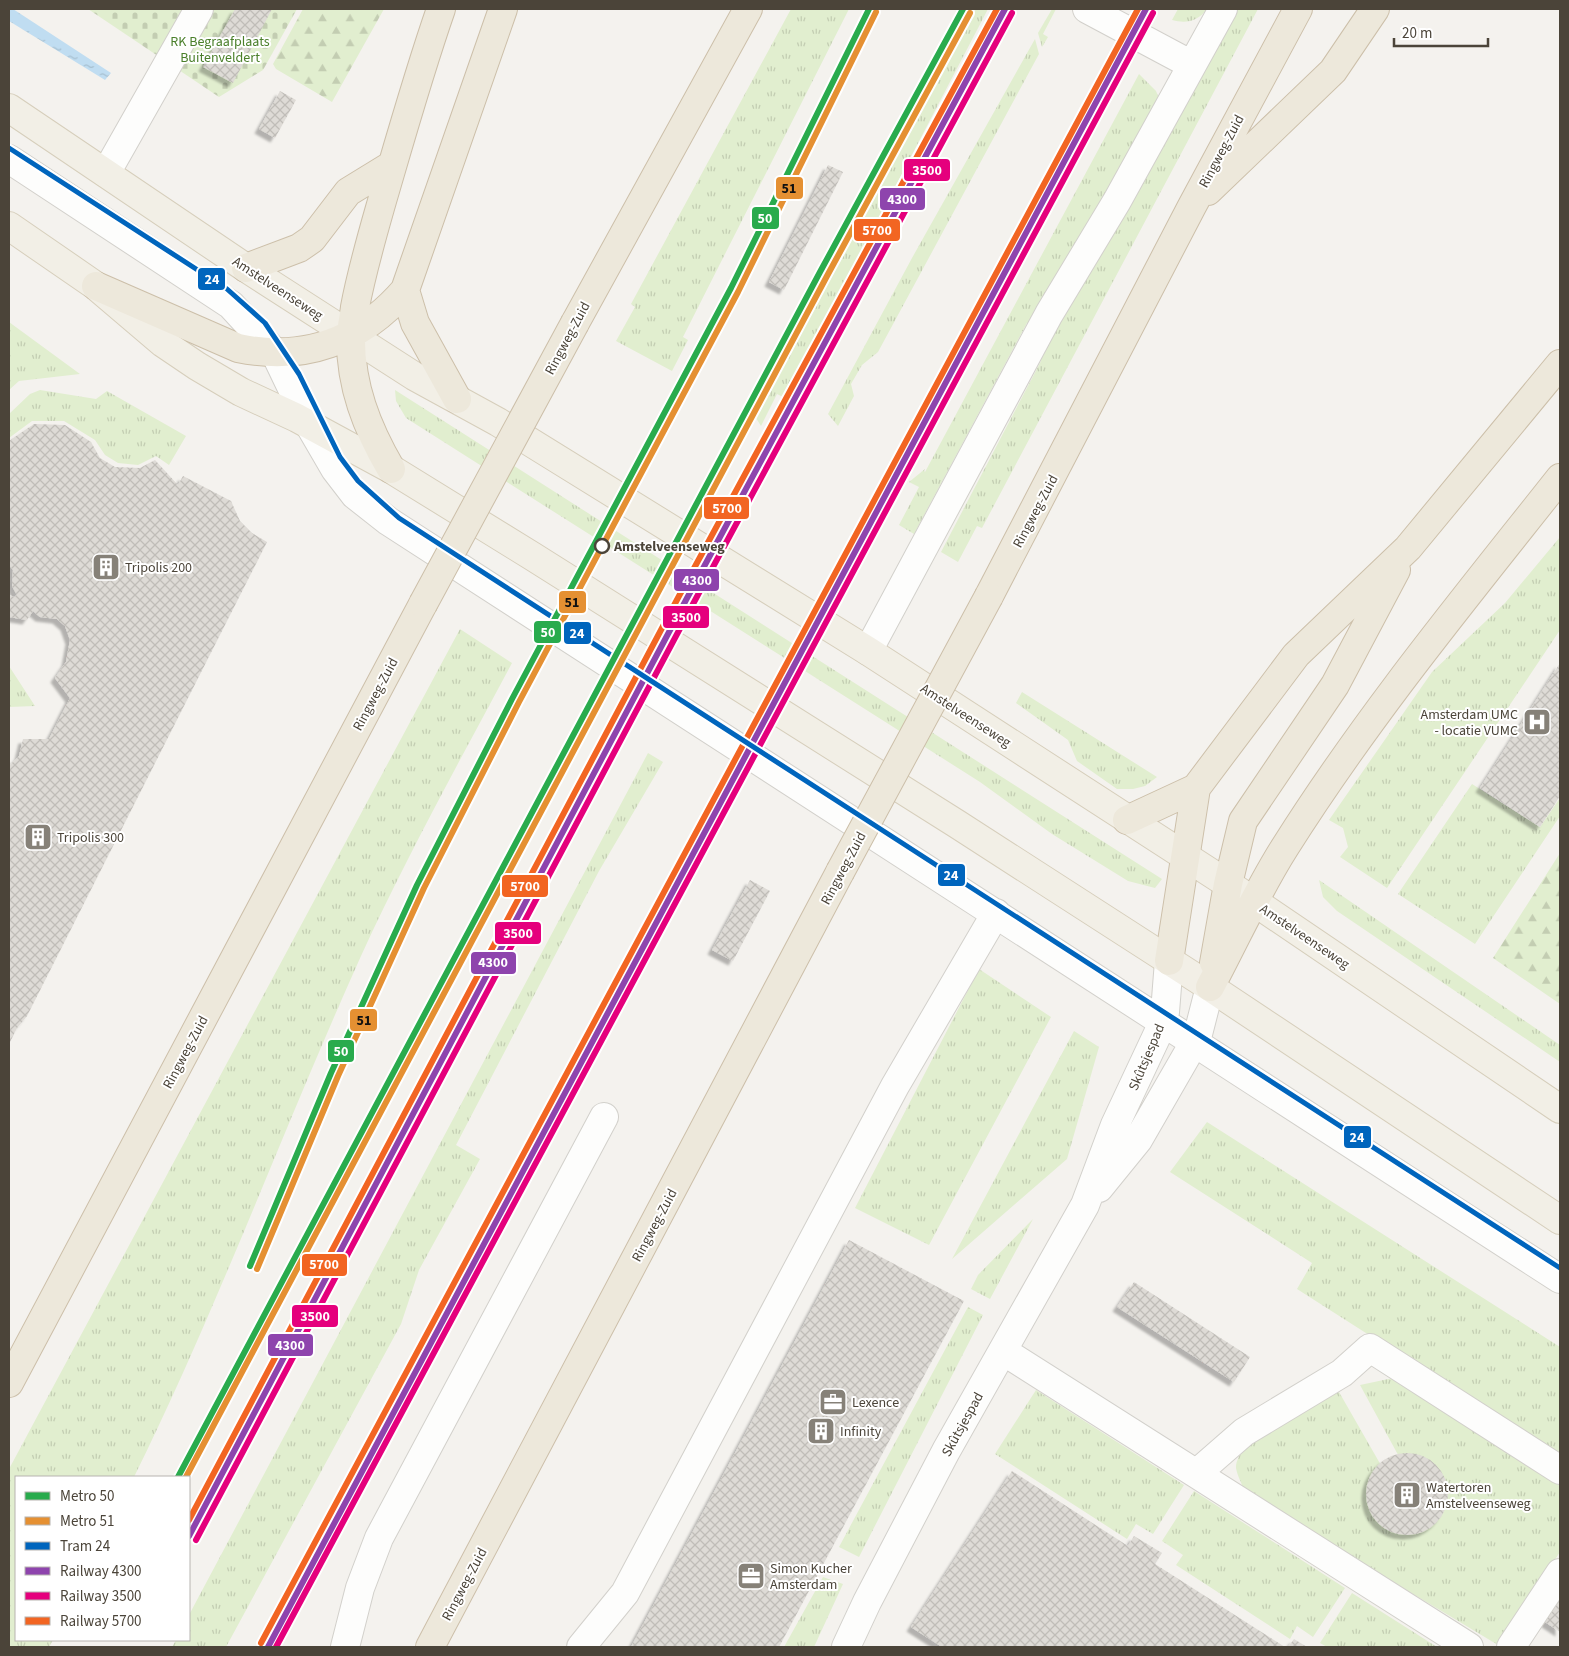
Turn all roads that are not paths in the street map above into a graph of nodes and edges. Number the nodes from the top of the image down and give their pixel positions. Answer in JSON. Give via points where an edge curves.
{"nodes":[{"id":1,"x":199,"y":9,"type":"edge"},
{"id":2,"x":441,"y":9,"type":"edge"},
{"id":3,"x":503,"y":9,"type":"edge"},
{"id":4,"x":728,"y":9,"type":"edge"},
{"id":5,"x":748,"y":9,"type":"edge"},
{"id":6,"x":1087,"y":9,"type":"edge"},
{"id":7,"x":1223,"y":9,"type":"edge"},
{"id":8,"x":1298,"y":9,"type":"edge"},
{"id":9,"x":1375,"y":9,"type":"edge"},
{"id":10,"x":1192,"y":65,"type":"junction"},
{"id":11,"x":9,"y":108,"type":"edge"},
{"id":12,"x":9,"y":159,"type":"edge"},
{"id":13,"x":392,"y":165,"type":"junction"},
{"id":14,"x":106,"y":173,"type":"junction"},
{"id":15,"x":645,"y":196,"type":"junction"},
{"id":16,"x":1191,"y":208,"type":"junction"},
{"id":17,"x":9,"y":226,"type":"edge"},
{"id":18,"x":246,"y":268,"type":"junction"},
{"id":19,"x":96,"y":286,"type":"junction"},
{"id":20,"x":405,"y":290,"type":"junction"},
{"id":21,"x":351,"y":335,"type":"junction"},
{"id":22,"x":275,"y":353,"type":"junction"},
{"id":23,"x":1560,"y":364,"type":"edge"},
{"id":24,"x":458,"y":400,"type":"junction"},
{"id":25,"x":310,"y":426,"type":"junction"},
{"id":26,"x":391,"y":469,"type":"junction"},
{"id":27,"x":1560,"y":478,"type":"edge"},
{"id":28,"x":1408,"y":548,"type":"junction"},
{"id":29,"x":868,"y":651,"type":"junction"},
{"id":30,"x":1196,"y":788,"type":"junction"},
{"id":31,"x":1127,"y":820,"type":"junction"},
{"id":32,"x":1187,"y":858,"type":"junction"},
{"id":33,"x":1228,"y":884,"type":"junction"},
{"id":34,"x":1255,"y":902,"type":"junction"},
{"id":35,"x":996,"y":912,"type":"junction"},
{"id":36,"x":1169,"y":961,"type":"junction"},
{"id":37,"x":1210,"y":987,"type":"junction"},
{"id":38,"x":1162,"y":1020,"type":"junction"},
{"id":39,"x":1194,"y":1041,"type":"junction"},
{"id":40,"x":1560,"y":1109,"type":"edge"},
{"id":41,"x":604,"y":1117,"type":"dead end"},
{"id":42,"x":1085,"y":1205,"type":"junction"},
{"id":43,"x":1560,"y":1220,"type":"edge"},
{"id":44,"x":1560,"y":1279,"type":"edge"},
{"id":45,"x":1003,"y":1351,"type":"junction"},
{"id":46,"x":9,"y":1383,"type":"edge"},
{"id":47,"x":1560,"y":1470,"type":"edge"},
{"id":48,"x":1197,"y":1473,"type":"junction"},
{"id":49,"x":1560,"y":1573,"type":"edge"},
{"id":50,"x":346,"y":1647,"type":"edge"},
{"id":51,"x":430,"y":1647,"type":"edge"},
{"id":52,"x":580,"y":1647,"type":"edge"},
{"id":53,"x":846,"y":1647,"type":"edge"},
{"id":54,"x":1469,"y":1647,"type":"edge"},
{"id":55,"x":1511,"y":1647,"type":"edge"}],
"edges":[{"from":1,"to":14,"type":"street"},
{"from":2,"to":13,"type":"highway","via":[[415,83]]},
{"from":3,"to":20,"type":"highway"},
{"from":4,"to":15,"type":"highway"},
{"from":5,"to":15,"type":"highway","name":"Ringweg-Zuid"},
{"from":6,"to":10,"type":"street"},
{"from":7,"to":10,"type":"street"},
{"from":8,"to":16,"type":"highway","name":"Ringweg-Zuid"},
{"from":9,"to":16,"type":"highway","via":[[1333,71]]},
{"from":10,"to":29,"type":"street","via":[[1049,314]]},
{"from":11,"to":14,"type":"main road","name":"Amstelveenseweg"},
{"from":12,"to":22,"type":"street","via":[[231,305]]},
{"from":13,"to":18,"type":"highway","via":[[348,192],[312,239],[300,248]]},
{"from":13,"to":21,"type":"highway","via":[[362,266]]},
{"from":14,"to":18,"type":"main road","name":"Amstelveenseweg"},
{"from":15,"to":46,"type":"highway","name":"Ringweg-Zuid","bridge":true,"via":[[423,604]]},
{"from":16,"to":51,"type":"highway","name":"Ringweg-Zuid","bridge":true,"via":[[1041,500],[840,872]]},
{"from":17,"to":19,"type":"main road"},
{"from":18,"to":21,"type":"main road","name":"Amstelveenseweg"},
{"from":19,"to":22,"type":"highway","via":[[238,348]]},
{"from":19,"to":25,"type":"main road","via":[[163,343],[197,366],[240,392]]},
{"from":20,"to":21,"type":"highway","via":[[380,317]]},
{"from":20,"to":24,"type":"highway","via":[[415,323]]},
{"from":21,"to":22,"type":"highway","via":[[321,346],[287,354]]},
{"from":21,"to":24,"type":"main road","name":"Amstelveenseweg"},
{"from":21,"to":26,"type":"highway","via":[[353,368],[362,409]]},
{"from":22,"to":25,"type":"street"},
{"from":23,"to":28,"type":"highway"},
{"from":24,"to":29,"type":"main road","name":"Amstelveenseweg"},
{"from":25,"to":26,"type":"main road"},
{"from":25,"to":35,"type":"street","via":[[355,495],[388,522]]},
{"from":26,"to":36,"type":"main road"},
{"from":27,"to":34,"type":"highway","via":[[1408,671],[1285,848]]},
{"from":28,"to":30,"type":"highway","via":[[1296,655]]},
{"from":28,"to":33,"type":"highway","via":[[1335,685],[1243,821]]},
{"from":29,"to":31,"type":"main road","name":"Amstelveenseweg"},
{"from":30,"to":31,"type":"highway"},
{"from":30,"to":32,"type":"highway"},
{"from":31,"to":32,"type":"main road","name":"Amstelveenseweg"},
{"from":32,"to":33,"type":"main road","name":"Amstelveenseweg"},
{"from":32,"to":36,"type":"highway"},
{"from":33,"to":34,"type":"main road","name":"Amstelveenseweg"},
{"from":33,"to":37,"type":"highway"},
{"from":34,"to":37,"type":"highway"},
{"from":34,"to":40,"type":"main road","name":"Amstelveenseweg"},
{"from":35,"to":38,"type":"street"},
{"from":35,"to":52,"type":"street","via":[[895,1086],[625,1593]]},
{"from":36,"to":37,"type":"main road"},
{"from":36,"to":38,"type":"street","name":"Skûtsjespad"},
{"from":37,"to":39,"type":"street","name":"Skûtsjespad"},
{"from":37,"to":43,"type":"main road"},
{"from":38,"to":39,"type":"street"},
{"from":38,"to":42,"type":"street","name":"Skûtsjespad","via":[[1152,1050],[1115,1125]]},
{"from":39,"to":42,"type":"street","name":"Skûtsjespad","via":[[1138,1140]]},
{"from":39,"to":44,"type":"street"},
{"from":41,"to":50,"type":"street","via":[[379,1538],[360,1588]]},
{"from":42,"to":45,"type":"street","name":"Skûtsjespad"},
{"from":45,"to":48,"type":"street"},
{"from":45,"to":53,"type":"street","name":"Skûtsjespad","via":[[946,1451]]},
{"from":47,"to":48,"type":"street","via":[[1370,1348],[1342,1373],[1244,1432]]},
{"from":48,"to":54,"type":"street"},
{"from":49,"to":55,"type":"street"}]}
